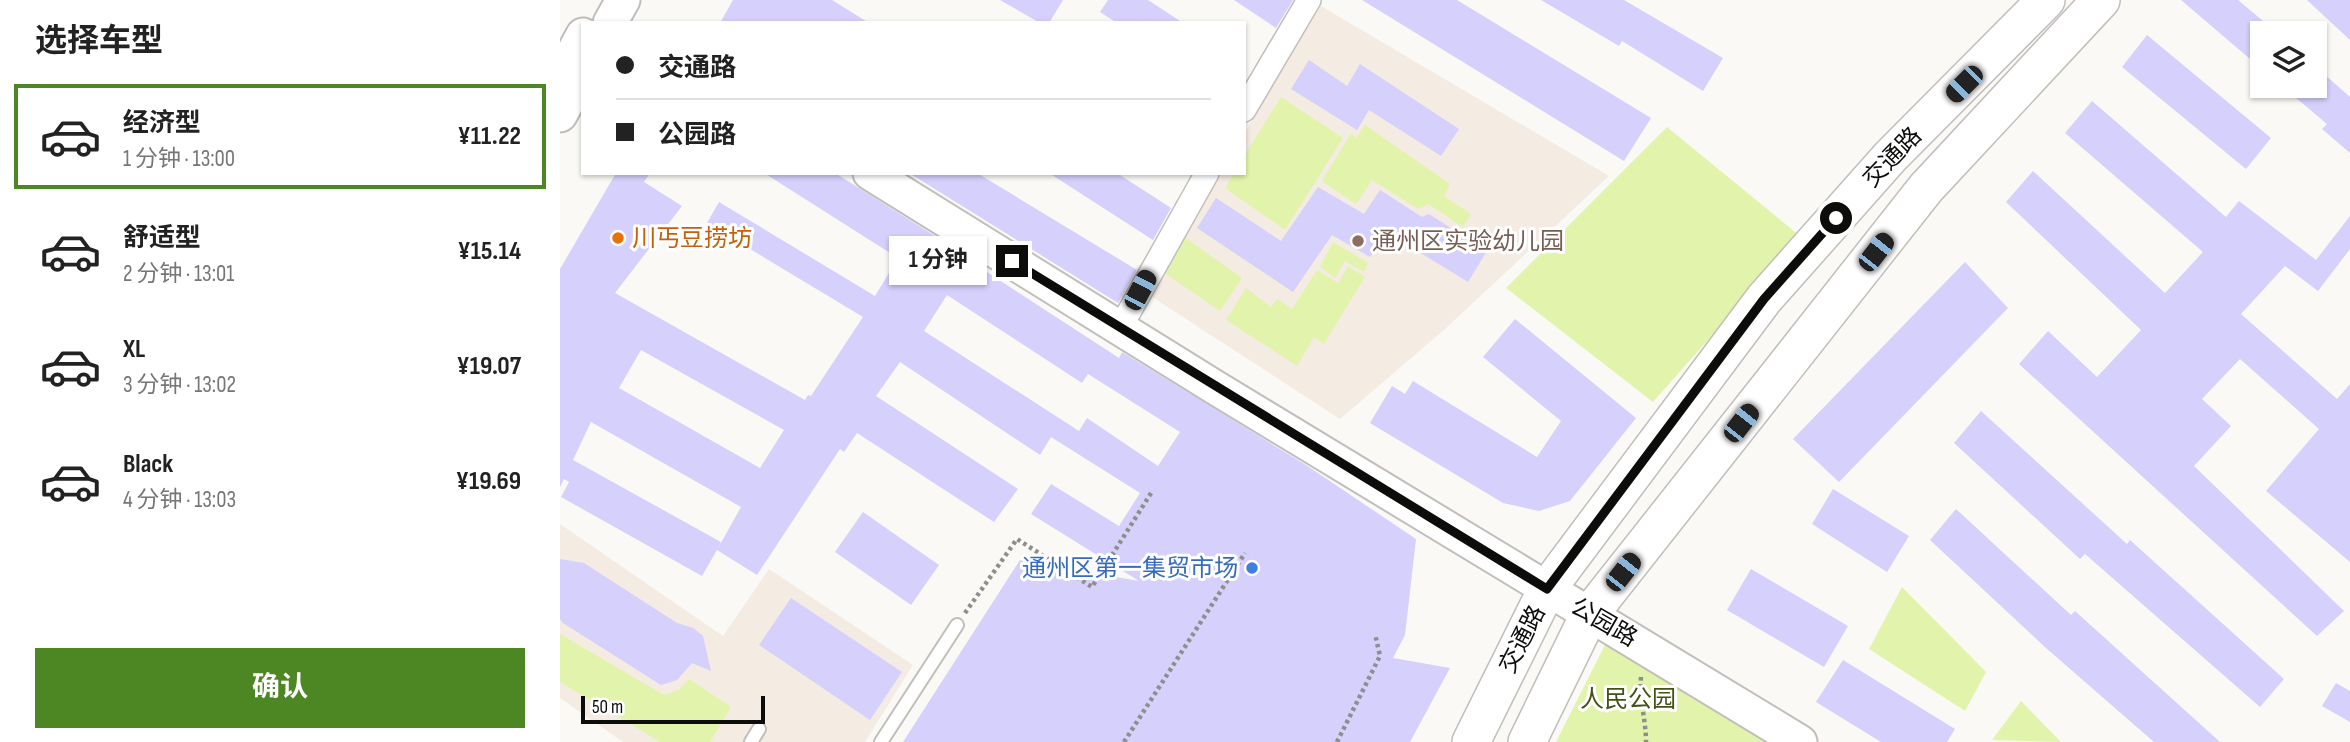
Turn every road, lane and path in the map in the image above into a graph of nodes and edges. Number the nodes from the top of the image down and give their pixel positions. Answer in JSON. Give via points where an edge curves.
{"nodes":[{"id":1,"x":1309,"y":0,"type":"edge"},
{"id":2,"x":2046,"y":0,"type":"edge"},
{"id":3,"x":2101,"y":0,"type":"edge"},
{"id":4,"x":581,"y":39,"type":"edge"},
{"id":5,"x":560,"y":77,"type":"edge"},
{"id":6,"x":581,"y":77,"type":"edge"},
{"id":7,"x":1246,"y":107,"type":"edge"},
{"id":8,"x":560,"y":115,"type":"edge"},
{"id":9,"x":873,"y":175,"type":"edge"},
{"id":10,"x":1206,"y":175,"type":"edge"},
{"id":11,"x":1119,"y":328,"type":"junction"},
{"id":12,"x":1153,"y":490,"type":"dead end"},
{"id":13,"x":1245,"y":553,"type":"dead end"},
{"id":14,"x":1547,"y":589,"type":"junction"},
{"id":15,"x":1589,"y":615,"type":"junction"},
{"id":16,"x":957,"y":625,"type":"joint"},
{"id":17,"x":1375,"y":634,"type":"dead end"},
{"id":18,"x":1651,"y":649,"type":"junction"},
{"id":19,"x":759,"y":729,"type":"dead end"},
{"id":20,"x":751,"y":742,"type":"edge"},
{"id":21,"x":881,"y":742,"type":"edge"},
{"id":22,"x":1124,"y":742,"type":"edge"},
{"id":23,"x":1337,"y":742,"type":"edge"},
{"id":24,"x":1471,"y":742,"type":"edge"},
{"id":25,"x":1527,"y":742,"type":"edge"},
{"id":26,"x":1646,"y":742,"type":"edge"},
{"id":27,"x":1800,"y":742,"type":"edge"}],
"edges":[{"from":1,"to":7,"type":"street"},
{"from":2,"to":14,"type":"main road","name":"交通路","via":[[1890,158],[1764,299]]},
{"from":3,"to":15,"type":"main road","name":"交通路","via":[[1926,188]]},
{"from":4,"to":5,"type":"street"},
{"from":6,"to":8,"type":"street"},
{"from":9,"to":11,"type":"street","name":"公园路"},
{"from":10,"to":11,"type":"street"},
{"from":11,"to":14,"type":"street","name":"公园路"},
{"from":12,"to":16,"type":"path","via":[[1092,587],[1017,540]]},
{"from":13,"to":22,"type":"path"},
{"from":14,"to":15,"type":"street","name":"公园路"},
{"from":14,"to":24,"type":"main road","name":"交通路"},
{"from":15,"to":18,"type":"street","name":"公园路"},
{"from":15,"to":25,"type":"main road","name":"交通路"},
{"from":16,"to":21,"type":"lane"},
{"from":17,"to":23,"type":"path","via":[[1380,656]]},
{"from":18,"to":26,"type":"path","via":[[1644,658],[1640,692]]},
{"from":18,"to":27,"type":"street","name":"公园路"},
{"from":19,"to":20,"type":"lane"}]}
